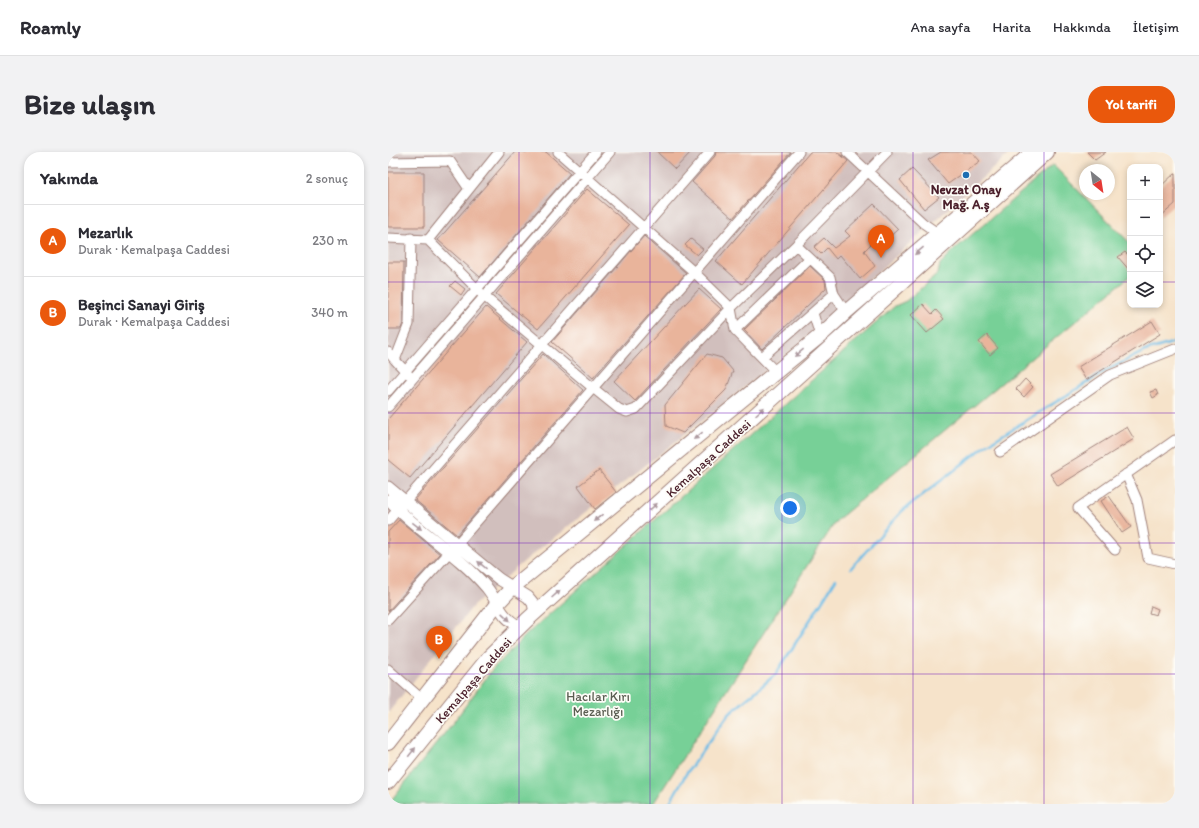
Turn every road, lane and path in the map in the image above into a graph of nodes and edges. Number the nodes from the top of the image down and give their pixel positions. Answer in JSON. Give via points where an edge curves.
{"nodes":[{"id":1,"x":431,"y":152,"type":"edge"},
{"id":2,"x":499,"y":152,"type":"edge"},
{"id":3,"x":558,"y":152,"type":"edge"},
{"id":4,"x":596,"y":152,"type":"edge"},
{"id":5,"x":610,"y":152,"type":"edge"},
{"id":6,"x":710,"y":152,"type":"edge"},
{"id":7,"x":799,"y":152,"type":"edge"},
{"id":8,"x":847,"y":152,"type":"edge"},
{"id":9,"x":887,"y":152,"type":"edge"},
{"id":10,"x":1033,"y":152,"type":"edge"},
{"id":11,"x":1047,"y":152,"type":"edge"},
{"id":12,"x":388,"y":162,"type":"edge"},
{"id":13,"x":431,"y":162,"type":"junction"},
{"id":14,"x":579,"y":171,"type":"junction"},
{"id":15,"x":868,"y":172,"type":"junction"},
{"id":16,"x":589,"y":178,"type":"junction"},
{"id":17,"x":469,"y":189,"type":"junction"},
{"id":18,"x":644,"y":229,"type":"junction"},
{"id":19,"x":939,"y":234,"type":"junction"},
{"id":20,"x":388,"y":238,"type":"edge"},
{"id":21,"x":411,"y":238,"type":"junction"},
{"id":22,"x":428,"y":240,"type":"junction"},
{"id":23,"x":796,"y":246,"type":"junction"},
{"id":24,"x":810,"y":258,"type":"junction"},
{"id":25,"x":694,"y":272,"type":"junction"},
{"id":26,"x":477,"y":289,"type":"junction"},
{"id":27,"x":834,"y":294,"type":"junction"},
{"id":28,"x":485,"y":297,"type":"junction"},
{"id":29,"x":731,"y":308,"type":"junction"},
{"id":30,"x":846,"y":312,"type":"junction"},
{"id":31,"x":813,"y":313,"type":"junction"},
{"id":32,"x":735,"y":330,"type":"junction"},
{"id":33,"x":820,"y":336,"type":"junction"},
{"id":34,"x":542,"y":345,"type":"junction"},
{"id":35,"x":1175,"y":349,"type":"edge"},
{"id":36,"x":388,"y":352,"type":"edge"},
{"id":37,"x":762,"y":357,"type":"junction"},
{"id":38,"x":395,"y":360,"type":"junction"},
{"id":39,"x":404,"y":371,"type":"junction"},
{"id":40,"x":776,"y":372,"type":"junction"},
{"id":41,"x":413,"y":379,"type":"junction"},
{"id":42,"x":593,"y":388,"type":"junction"},
{"id":43,"x":388,"y":391,"type":"edge"},
{"id":44,"x":388,"y":407,"type":"edge"},
{"id":45,"x":1175,"y":440,"type":"edge"},
{"id":46,"x":1000,"y":452,"type":"dead end"},
{"id":47,"x":1126,"y":474,"type":"junction"},
{"id":48,"x":388,"y":487,"type":"edge"},
{"id":49,"x":388,"y":500,"type":"edge"},
{"id":50,"x":401,"y":506,"type":"junction"},
{"id":51,"x":388,"y":521,"type":"edge"},
{"id":52,"x":453,"y":548,"type":"junction"},
{"id":53,"x":1115,"y":550,"type":"dead end"},
{"id":54,"x":1175,"y":564,"type":"edge"},
{"id":55,"x":514,"y":587,"type":"junction"},
{"id":56,"x":496,"y":605,"type":"junction"},
{"id":57,"x":535,"y":613,"type":"junction"},
{"id":58,"x":388,"y":620,"type":"edge"},
{"id":59,"x":520,"y":627,"type":"junction"},
{"id":60,"x":388,"y":669,"type":"edge"},
{"id":61,"x":423,"y":700,"type":"junction"},
{"id":62,"x":389,"y":738,"type":"edge"},
{"id":63,"x":388,"y":782,"type":"edge"}],
"edges":[{"from":1,"to":13,"type":"street"},
{"from":2,"to":17,"type":"street"},
{"from":3,"to":14,"type":"street"},
{"from":4,"to":14,"type":"street"},
{"from":5,"to":16,"type":"street"},
{"from":6,"to":18,"type":"street"},
{"from":7,"to":25,"type":"street"},
{"from":8,"to":15,"type":"street"},
{"from":9,"to":15,"type":"street"},
{"from":10,"to":19,"type":"main road","name":"Kemalpaşa Caddesi"},
{"from":57,"to":11,"type":"main road","name":"Kemalpaşa Caddesi","one_way":true},
{"from":12,"to":13,"type":"street"},
{"from":13,"to":17,"type":"street","via":[[450,161]]},
{"from":14,"to":16,"type":"street"},
{"from":14,"to":26,"type":"street"},
{"from":15,"to":19,"type":"street","via":[[923,223]]},
{"from":15,"to":23,"type":"street"},
{"from":16,"to":18,"type":"street"},
{"from":16,"to":28,"type":"street","via":[[527,245]]},
{"from":17,"to":22,"type":"street"},
{"from":18,"to":25,"type":"street"},
{"from":18,"to":34,"type":"street"},
{"from":19,"to":30,"type":"main road","name":"Kemalpaşa Caddesi","one_way":true},
{"from":20,"to":21,"type":"street"},
{"from":21,"to":22,"type":"street"},
{"from":21,"to":38,"type":"street","via":[[409,324]]},
{"from":22,"to":26,"type":"street"},
{"from":23,"to":24,"type":"street"},
{"from":23,"to":29,"type":"street"},
{"from":24,"to":27,"type":"street","via":[[830,277]]},
{"from":24,"to":32,"type":"street"},
{"from":25,"to":29,"type":"street"},
{"from":25,"to":42,"type":"street"},
{"from":26,"to":28,"type":"street"},
{"from":26,"to":39,"type":"street"},
{"from":27,"to":30,"type":"street"},
{"from":27,"to":31,"type":"street"},
{"from":28,"to":34,"type":"street"},
{"from":28,"to":41,"type":"street"},
{"from":29,"to":32,"type":"street"},
{"from":29,"to":42,"type":"street","via":[[636,409],[627,412]]},
{"from":30,"to":33,"type":"main road","name":"Kemalpaşa Caddesi"},
{"from":31,"to":33,"type":"street"},
{"from":31,"to":37,"type":"street"},
{"from":32,"to":37,"type":"street"},
{"from":33,"to":40,"type":"main road","name":"Kemalpaşa Caddesi","one_way":true},
{"from":34,"to":42,"type":"street"},
{"from":34,"to":50,"type":"street"},
{"from":35,"to":46,"type":"street","via":[[1110,375]]},
{"from":36,"to":38,"type":"street"},
{"from":37,"to":40,"type":"street"},
{"from":38,"to":39,"type":"street"},
{"from":39,"to":41,"type":"street"},
{"from":39,"to":43,"type":"street"},
{"from":40,"to":55,"type":"main road","name":"Kemalpaşa Caddesi","one_way":true},
{"from":41,"to":44,"type":"street"},
{"from":42,"to":52,"type":"street"},
{"from":45,"to":47,"type":"street"},
{"from":47,"to":53,"type":"street","via":[[1078,508]]},
{"from":47,"to":54,"type":"street","via":[[1137,500],[1148,558]]},
{"from":48,"to":50,"type":"street"},
{"from":49,"to":50,"type":"street"},
{"from":50,"to":51,"type":"street"},
{"from":50,"to":52,"type":"street"},
{"from":55,"to":52,"type":"street","one_way":true},
{"from":52,"to":56,"type":"street","via":[[487,589]]},
{"from":52,"to":58,"type":"street"},
{"from":55,"to":56,"type":"main road","name":"Kemalpaşa Caddesi"},
{"from":55,"to":57,"type":"street","via":[[533,603]]},
{"from":56,"to":59,"type":"street","one_way":true,"via":[[508,619]]},
{"from":56,"to":61,"type":"main road","name":"Kemalpaşa Caddesi"},
{"from":57,"to":59,"type":"main road","name":"Kemalpaşa Caddesi"},
{"from":63,"to":59,"type":"main road","name":"Kemalpaşa Caddesi","one_way":true,"via":[[490,657]]},
{"from":60,"to":61,"type":"street"},
{"from":61,"to":62,"type":"main road","name":"Kemalpaşa Caddesi"}]}
